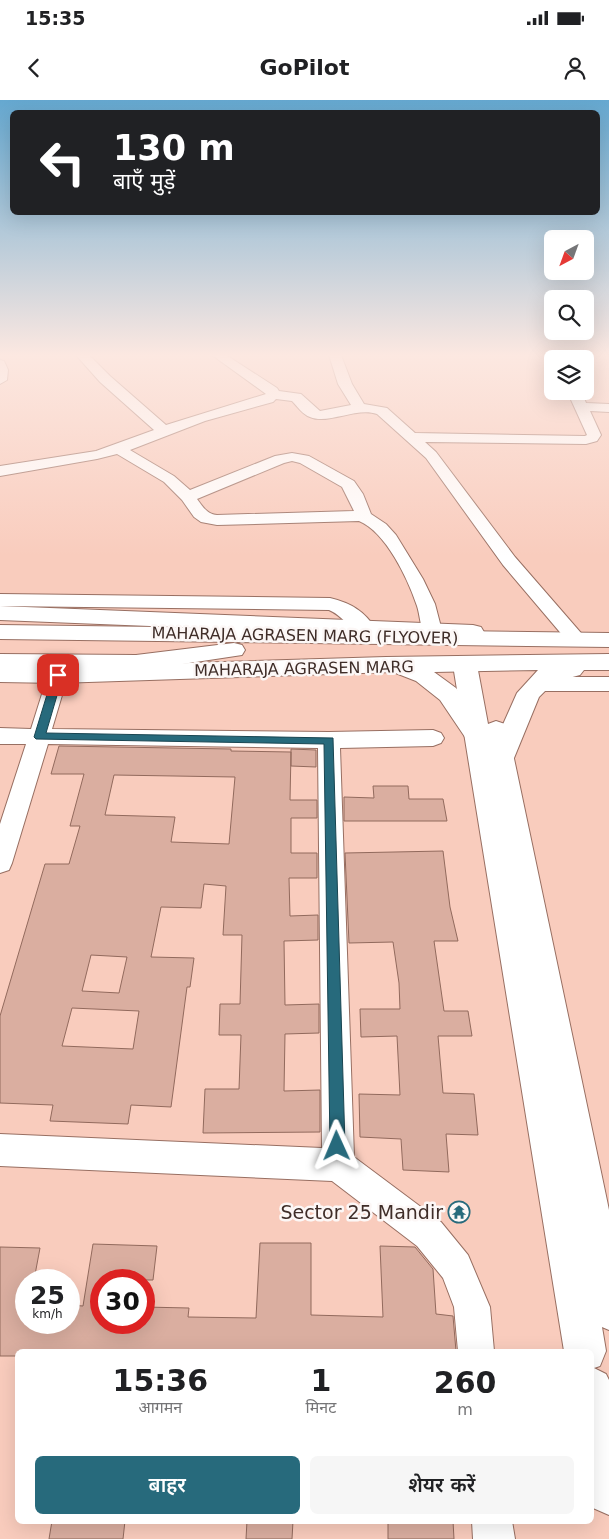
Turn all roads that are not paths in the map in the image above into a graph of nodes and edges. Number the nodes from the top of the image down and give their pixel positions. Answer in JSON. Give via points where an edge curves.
{"nodes":[{"id":1,"x":154,"y":422,"type":"edge"},
{"id":2,"x":188,"y":422,"type":"edge"},
{"id":3,"x":392,"y":422,"type":"edge"},
{"id":4,"x":588,"y":422,"type":"edge"},
{"id":5,"x":164,"y":431,"type":"junction"},
{"id":6,"x":413,"y":437,"type":"junction"},
{"id":7,"x":119,"y":449,"type":"junction"},
{"id":8,"x":0,"y":471,"type":"edge"},
{"id":9,"x":188,"y":496,"type":"junction"},
{"id":10,"x":364,"y":516,"type":"junction"},
{"id":11,"x":0,"y":600,"type":"edge"},
{"id":12,"x":0,"y":613,"type":"edge"},
{"id":13,"x":0,"y":618,"type":"edge"},
{"id":14,"x":365,"y":629,"type":"junction"},
{"id":15,"x":432,"y":631,"type":"junction"},
{"id":16,"x":0,"y":632,"type":"edge"},
{"id":17,"x":148,"y":633,"type":"junction"},
{"id":18,"x":571,"y":633,"type":"junction"},
{"id":19,"x":609,"y":634,"type":"edge"},
{"id":20,"x":0,"y":648,"type":"edge"},
{"id":21,"x":234,"y":650,"type":"junction"},
{"id":22,"x":0,"y":661,"type":"edge"},
{"id":23,"x":608,"y":661,"type":"edge"},
{"id":24,"x":386,"y":665,"type":"junction"},
{"id":25,"x":474,"y":665,"type":"junction"},
{"id":26,"x":0,"y":674,"type":"edge"},
{"id":27,"x":58,"y":675,"type":"junction"},
{"id":28,"x":0,"y":736,"type":"edge"},
{"id":29,"x":39,"y":737,"type":"junction"},
{"id":30,"x":433,"y":738,"type":"dead end"},
{"id":31,"x":329,"y":740,"type":"junction"},
{"id":32,"x":490,"y":748,"type":"junction"},
{"id":33,"x":0,"y":863,"type":"edge"},
{"id":34,"x":0,"y":1150,"type":"edge"},
{"id":35,"x":338,"y":1165,"type":"junction"},
{"id":36,"x":609,"y":1309,"type":"edge"},
{"id":37,"x":476,"y":1349,"type":"edge"},
{"id":38,"x":585,"y":1349,"type":"edge"},
{"id":39,"x":594,"y":1406,"type":"edge"},
{"id":40,"x":609,"y":1492,"type":"edge"},
{"id":41,"x":492,"y":1524,"type":"edge"},
{"id":42,"x":494,"y":1539,"type":"edge"}],
"edges":[{"from":1,"to":5,"type":"street"},
{"from":2,"to":5,"type":"street"},
{"from":3,"to":6,"type":"street"},
{"from":4,"to":6,"type":"street","via":[[594,435],[586,440]]},
{"from":5,"to":7,"type":"street"},
{"from":6,"to":18,"type":"street","via":[[431,455],[509,561]]},
{"from":7,"to":8,"type":"street"},
{"from":7,"to":9,"type":"street","via":[[169,479]]},
{"from":9,"to":10,"type":"street","via":[[207,519]]},
{"from":9,"to":10,"type":"street","via":[[292,457],[304,459],[348,484]]},
{"from":10,"to":15,"type":"street","via":[[385,533],[412,576],[424,600]]},
{"from":11,"to":14,"type":"main road","via":[[330,604],[353,613]]},
{"from":12,"to":14,"type":"main road"},
{"from":13,"to":17,"type":"main road","via":[[59,620]]},
{"from":14,"to":15,"type":"main road"},
{"from":15,"to":18,"type":"main road"},
{"from":16,"to":17,"type":"main road","name":"MAHARAJA AGRASEN MARG (FLYOVER)"},
{"from":17,"to":23,"type":"main road","name":"MAHARAJA AGRASEN MARG (FLYOVER)"},
{"from":18,"to":19,"type":"main road"},
{"from":20,"to":21,"type":"main road","name":"MAHARAJA AGRASEN MARG (FLYOVER)"},
{"from":21,"to":22,"type":"main road","via":[[136,663]]},
{"from":21,"to":23,"type":"main road","name":"MAHARAJA AGRASEN MARG (FLYOVER)"},
{"from":23,"to":25,"type":"main road","name":"MAHARAJA AGRASEN MARG"},
{"from":23,"to":32,"type":"main road","via":[[546,676],[529,693]]},
{"from":24,"to":25,"type":"main road","name":"MAHARAJA AGRASEN MARG"},
{"from":24,"to":27,"type":"main road","name":"MAHARAJA AGRASEN MARG"},
{"from":24,"to":32,"type":"main road","via":[[424,676],[448,694]]},
{"from":25,"to":32,"type":"main road"},
{"from":26,"to":27,"type":"main road","name":"MAHARAJA AGRASEN MARG"},
{"from":27,"to":29,"type":"street"},
{"from":28,"to":29,"type":"street"},
{"from":29,"to":31,"type":"street"},
{"from":29,"to":33,"type":"street"},
{"from":30,"to":31,"type":"street"},
{"from":31,"to":35,"type":"street"},
{"from":32,"to":36,"type":"main road"},
{"from":32,"to":38,"type":"main road"},
{"from":34,"to":35,"type":"street"},
{"from":35,"to":37,"type":"street","via":[[429,1234],[456,1267],[472,1307]]},
{"from":39,"to":40,"type":"main road"},
{"from":41,"to":42,"type":"street"}]}
